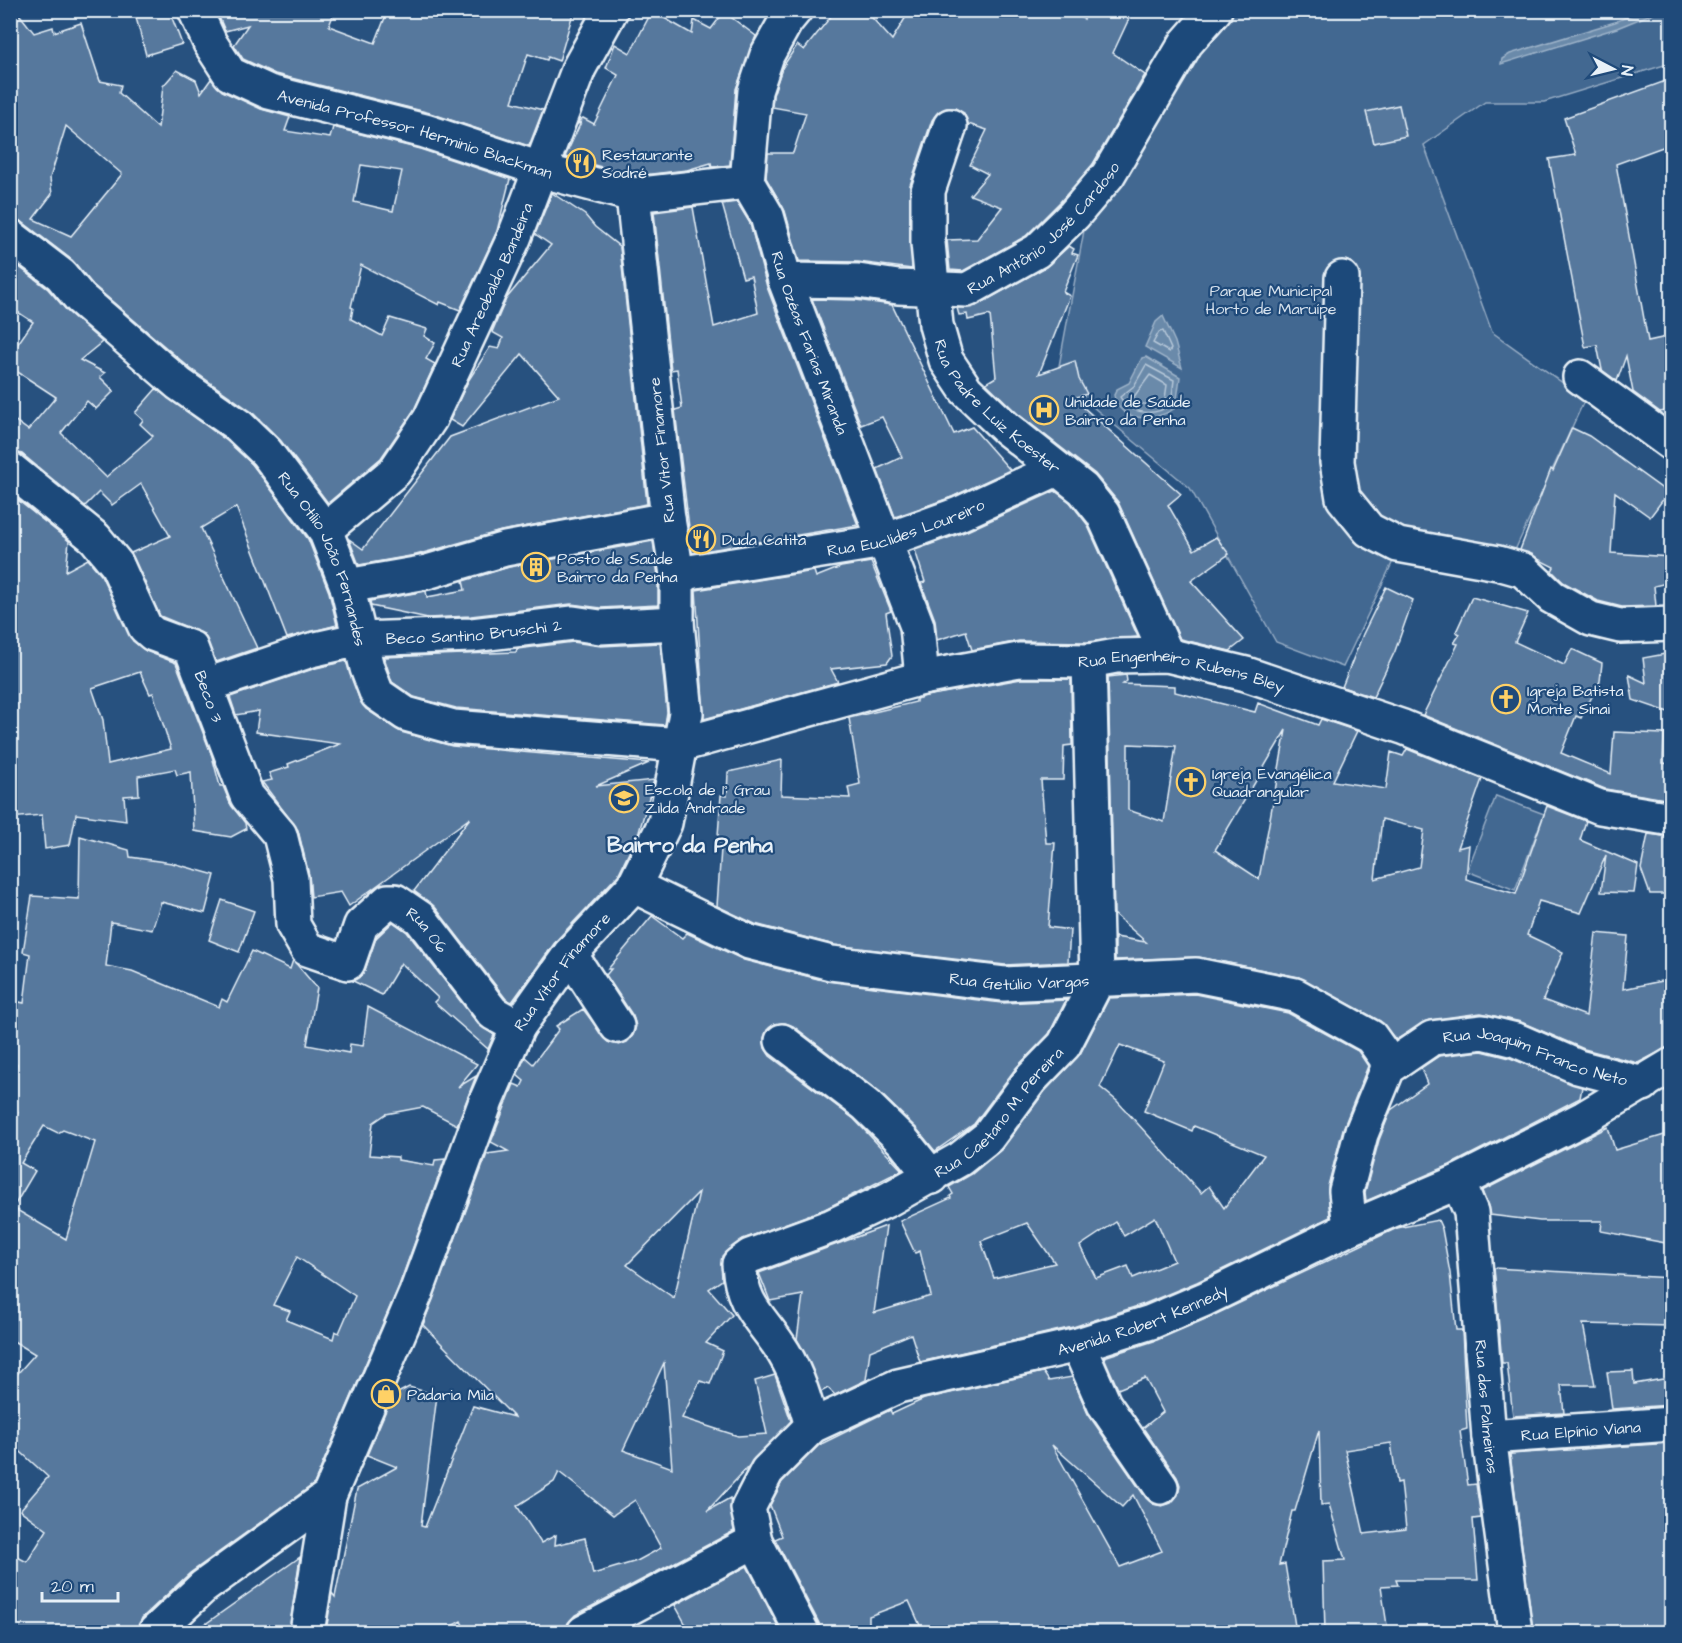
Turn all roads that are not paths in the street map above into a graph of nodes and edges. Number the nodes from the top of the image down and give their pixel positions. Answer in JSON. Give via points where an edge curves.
{"nodes":[{"id":1,"x":195,"y":10,"type":"edge"},
{"id":2,"x":611,"y":10,"type":"edge"},
{"id":3,"x":795,"y":10,"type":"edge"},
{"id":4,"x":1215,"y":10,"type":"edge"},
{"id":5,"x":950,"y":126,"type":"dead end"},
{"id":6,"x":539,"y":169,"type":"junction"},
{"id":7,"x":747,"y":182,"type":"junction"},
{"id":8,"x":635,"y":203,"type":"junction"},
{"id":9,"x":10,"y":236,"type":"edge"},
{"id":10,"x":1342,"y":278,"type":"dead end"},
{"id":11,"x":785,"y":280,"type":"junction"},
{"id":12,"x":932,"y":288,"type":"junction"},
{"id":13,"x":1580,"y":377,"type":"dead end"},
{"id":14,"x":1671,"y":444,"type":"edge"},
{"id":15,"x":10,"y":469,"type":"edge"},
{"id":16,"x":1057,"y":469,"type":"junction"},
{"id":17,"x":668,"y":519,"type":"junction"},
{"id":18,"x":325,"y":530,"type":"junction"},
{"id":19,"x":884,"y":541,"type":"junction"},
{"id":20,"x":677,"y":574,"type":"junction"},
{"id":21,"x":347,"y":586,"type":"junction"},
{"id":22,"x":677,"y":623,"type":"junction"},
{"id":23,"x":1671,"y":624,"type":"edge"},
{"id":24,"x":360,"y":639,"type":"junction"},
{"id":25,"x":1167,"y":655,"type":"junction"},
{"id":26,"x":1089,"y":661,"type":"junction"},
{"id":27,"x":922,"y":678,"type":"junction"},
{"id":28,"x":207,"y":685,"type":"junction"},
{"id":29,"x":680,"y":745,"type":"junction"},
{"id":30,"x":1671,"y":819,"type":"edge"},
{"id":31,"x":634,"y":886,"type":"junction"},
{"id":32,"x":570,"y":954,"type":"junction"},
{"id":33,"x":341,"y":960,"type":"joint"},
{"id":34,"x":1097,"y":981,"type":"junction"},
{"id":35,"x":617,"y":1026,"type":"dead end"},
{"id":36,"x":518,"y":1027,"type":"junction"},
{"id":37,"x":782,"y":1041,"type":"dead end"},
{"id":38,"x":1671,"y":1065,"type":"edge"},
{"id":39,"x":1388,"y":1068,"type":"junction"},
{"id":40,"x":1643,"y":1084,"type":"junction"},
{"id":41,"x":932,"y":1177,"type":"junction"},
{"id":42,"x":1458,"y":1182,"type":"junction"},
{"id":43,"x":1350,"y":1228,"type":"junction"},
{"id":44,"x":1078,"y":1345,"type":"junction"},
{"id":45,"x":1671,"y":1424,"type":"edge"},
{"id":46,"x":812,"y":1426,"type":"junction"},
{"id":47,"x":1489,"y":1437,"type":"junction"},
{"id":48,"x":1161,"y":1487,"type":"dead end"},
{"id":49,"x":329,"y":1496,"type":"junction"},
{"id":50,"x":755,"y":1541,"type":"junction"},
{"id":51,"x":155,"y":1632,"type":"edge"},
{"id":52,"x":307,"y":1632,"type":"edge"},
{"id":53,"x":584,"y":1632,"type":"edge"},
{"id":54,"x":802,"y":1632,"type":"edge"},
{"id":55,"x":1515,"y":1632,"type":"edge"}],
"edges":[{"from":1,"to":6,"type":"street","name":"Avenida Professor Herminio Blackman","via":[[230,74],[269,92],[425,130]]},
{"from":2,"to":6,"type":"street","name":"Rua Areobaldo Bandeira","via":[[579,68]]},
{"from":3,"to":7,"type":"street","via":[[767,55],[755,91]]},
{"from":4,"to":12,"type":"street","name":"Rua Antônio José Cardoso","via":[[1186,44],[1108,175],[1074,215],[1037,251],[968,290]]},
{"from":5,"to":12,"type":"street","name":"Rua Padre Luiz Koester","via":[[928,191]]},
{"from":6,"to":8,"type":"street","name":"Avenida Professor Herminio Blackman"},
{"from":6,"to":18,"type":"street","name":"Rua Areobaldo Bandeira","via":[[514,238],[430,419],[395,471]]},
{"from":7,"to":8,"type":"street","name":"Avenida Professor Herminio Blackman"},
{"from":7,"to":11,"type":"street","name":"Rua Ozéas Farias Miranda","via":[[767,216]]},
{"from":8,"to":17,"type":"street","name":"Rua Vitor Finamore"},
{"from":9,"to":18,"type":"street","name":"Rua Otílio João Fernandes","via":[[61,275],[80,298],[179,384],[267,452]]},
{"from":10,"to":23,"type":"street","via":[[1337,462],[1343,498],[1369,530],[1398,545],[1523,570],[1552,597],[1591,619],[1620,626]]},
{"from":11,"to":12,"type":"street","name":"Rua Antônio José Cardoso"},
{"from":11,"to":19,"type":"street","name":"Rua Ozéas Farias Miranda"},
{"from":12,"to":16,"type":"street","name":"Rua Padre Luiz Koester","via":[[936,325],[946,360],[966,390]]},
{"from":13,"to":14,"type":"street"},
{"from":15,"to":28,"type":"street","name":"Beco 3","via":[[96,538],[117,565],[145,627],[153,634],[191,648]]},
{"from":16,"to":19,"type":"street","name":"Rua Euclídes Loureiro","via":[[959,514]]},
{"from":16,"to":25,"type":"street","name":"Rua Padre Luiz Koester","via":[[1083,489],[1103,514]]},
{"from":17,"to":20,"type":"street","name":"Rua Vitor Finamore"},
{"from":17,"to":21,"type":"street","via":[[505,549],[427,572]]},
{"from":18,"to":21,"type":"street","name":"Rua Otílio João Fernandes"},
{"from":19,"to":20,"type":"street","name":"Rua Euclídes Loureiro"},
{"from":19,"to":27,"type":"street","name":"Rua Ozéas Farias Miranda","via":[[917,626]]},
{"from":20,"to":22,"type":"street","name":"Rua Vitor Finamore"},
{"from":21,"to":24,"type":"street","name":"Rua Otílio João Fernandes"},
{"from":22,"to":24,"type":"street","name":"Beco Santino Bruschi 2","via":[[600,627],[573,623],[472,634]]},
{"from":22,"to":29,"type":"street","name":"Rua Vitor Finamore","via":[[686,713]]},
{"from":24,"to":28,"type":"street","name":"Beco Santino Bruschi 2","via":[[310,650]]},
{"from":24,"to":29,"type":"street","name":"Rua Otílio João Fernandes","via":[[377,694],[406,714],[453,727]]},
{"from":25,"to":26,"type":"street","name":"Rua Engenheiro Rubens Bley"},
{"from":25,"to":30,"type":"street","name":"Rua Engenheiro Rubens Bley","via":[[1246,674],[1403,727],[1600,807]]},
{"from":26,"to":27,"type":"street","name":"Rua Engenheiro Rubens Bley","via":[[1019,660]]},
{"from":26,"to":34,"type":"street","name":"Rua Caetano M. Pereira"},
{"from":27,"to":29,"type":"street","name":"Rua Engenheiro Rubens Bley"},
{"from":28,"to":33,"type":"street","name":"Beco 3","via":[[247,796],[280,835],[291,879],[293,925],[306,949]]},
{"from":29,"to":31,"type":"street","name":"Rua Vitor Finamore","via":[[665,823]]},
{"from":31,"to":32,"type":"street","name":"Rua Vitor Finamore"},
{"from":31,"to":34,"type":"street","name":"Rua Getúlio Vargas","via":[[749,942],[831,963],[1004,984]]},
{"from":32,"to":35,"type":"street"},
{"from":32,"to":36,"type":"street","name":"Rua Vitor Finamore"},
{"from":33,"to":36,"type":"street","name":"Rua 06","via":[[348,963],[361,925],[388,900],[395,901],[420,918],[493,1013]]},
{"from":34,"to":39,"type":"street","name":"Rua Getúlio Vargas","via":[[1196,975],[1295,995],[1371,1037],[1386,1058]]},
{"from":34,"to":41,"type":"street","name":"Rua Caetano M. Pereira","via":[[1064,1045],[1031,1079],[988,1137]]},
{"from":36,"to":49,"type":"street","name":"Rua Vitor Finamore","via":[[486,1101],[416,1293]]},
{"from":37,"to":41,"type":"street","via":[[866,1105]]},
{"from":38,"to":40,"type":"street","name":"Avenida Robert Kennedy"},
{"from":39,"to":40,"type":"street","name":"Rua Joaquim Franco Neto","via":[[1432,1038],[1483,1032],[1516,1040],[1578,1067]]},
{"from":39,"to":43,"type":"street","via":[[1361,1134],[1346,1191]]},
{"from":40,"to":42,"type":"street","name":"Avenida Robert Kennedy"},
{"from":41,"to":46,"type":"street","name":"Rua Caetano M. Pereira","via":[[831,1226],[739,1264],[741,1286],[749,1305],[799,1382]]},
{"from":42,"to":43,"type":"street","name":"Avenida Robert Kennedy"},
{"from":42,"to":47,"type":"street","name":"Rua das Palmeiras","via":[[1471,1212]]},
{"from":43,"to":44,"type":"street","name":"Avenida Robert Kennedy","via":[[1205,1299],[1151,1322]]},
{"from":44,"to":46,"type":"street","name":"Avenida Robert Kennedy","via":[[898,1386]]},
{"from":44,"to":48,"type":"street","via":[[1104,1404]]},
{"from":45,"to":47,"type":"street","name":"Rua Elpínio Viana"},
{"from":46,"to":50,"type":"street","name":"Avenida Robert Kennedy","via":[[767,1471],[748,1508]]},
{"from":47,"to":55,"type":"street","name":"Rua das Palmeiras"},
{"from":49,"to":51,"type":"street","via":[[203,1587]]},
{"from":49,"to":52,"type":"street","name":"Rua Vitor Finamore"},
{"from":50,"to":53,"type":"street"},
{"from":50,"to":54,"type":"street","name":"Avenida Robert Kennedy"}]}
